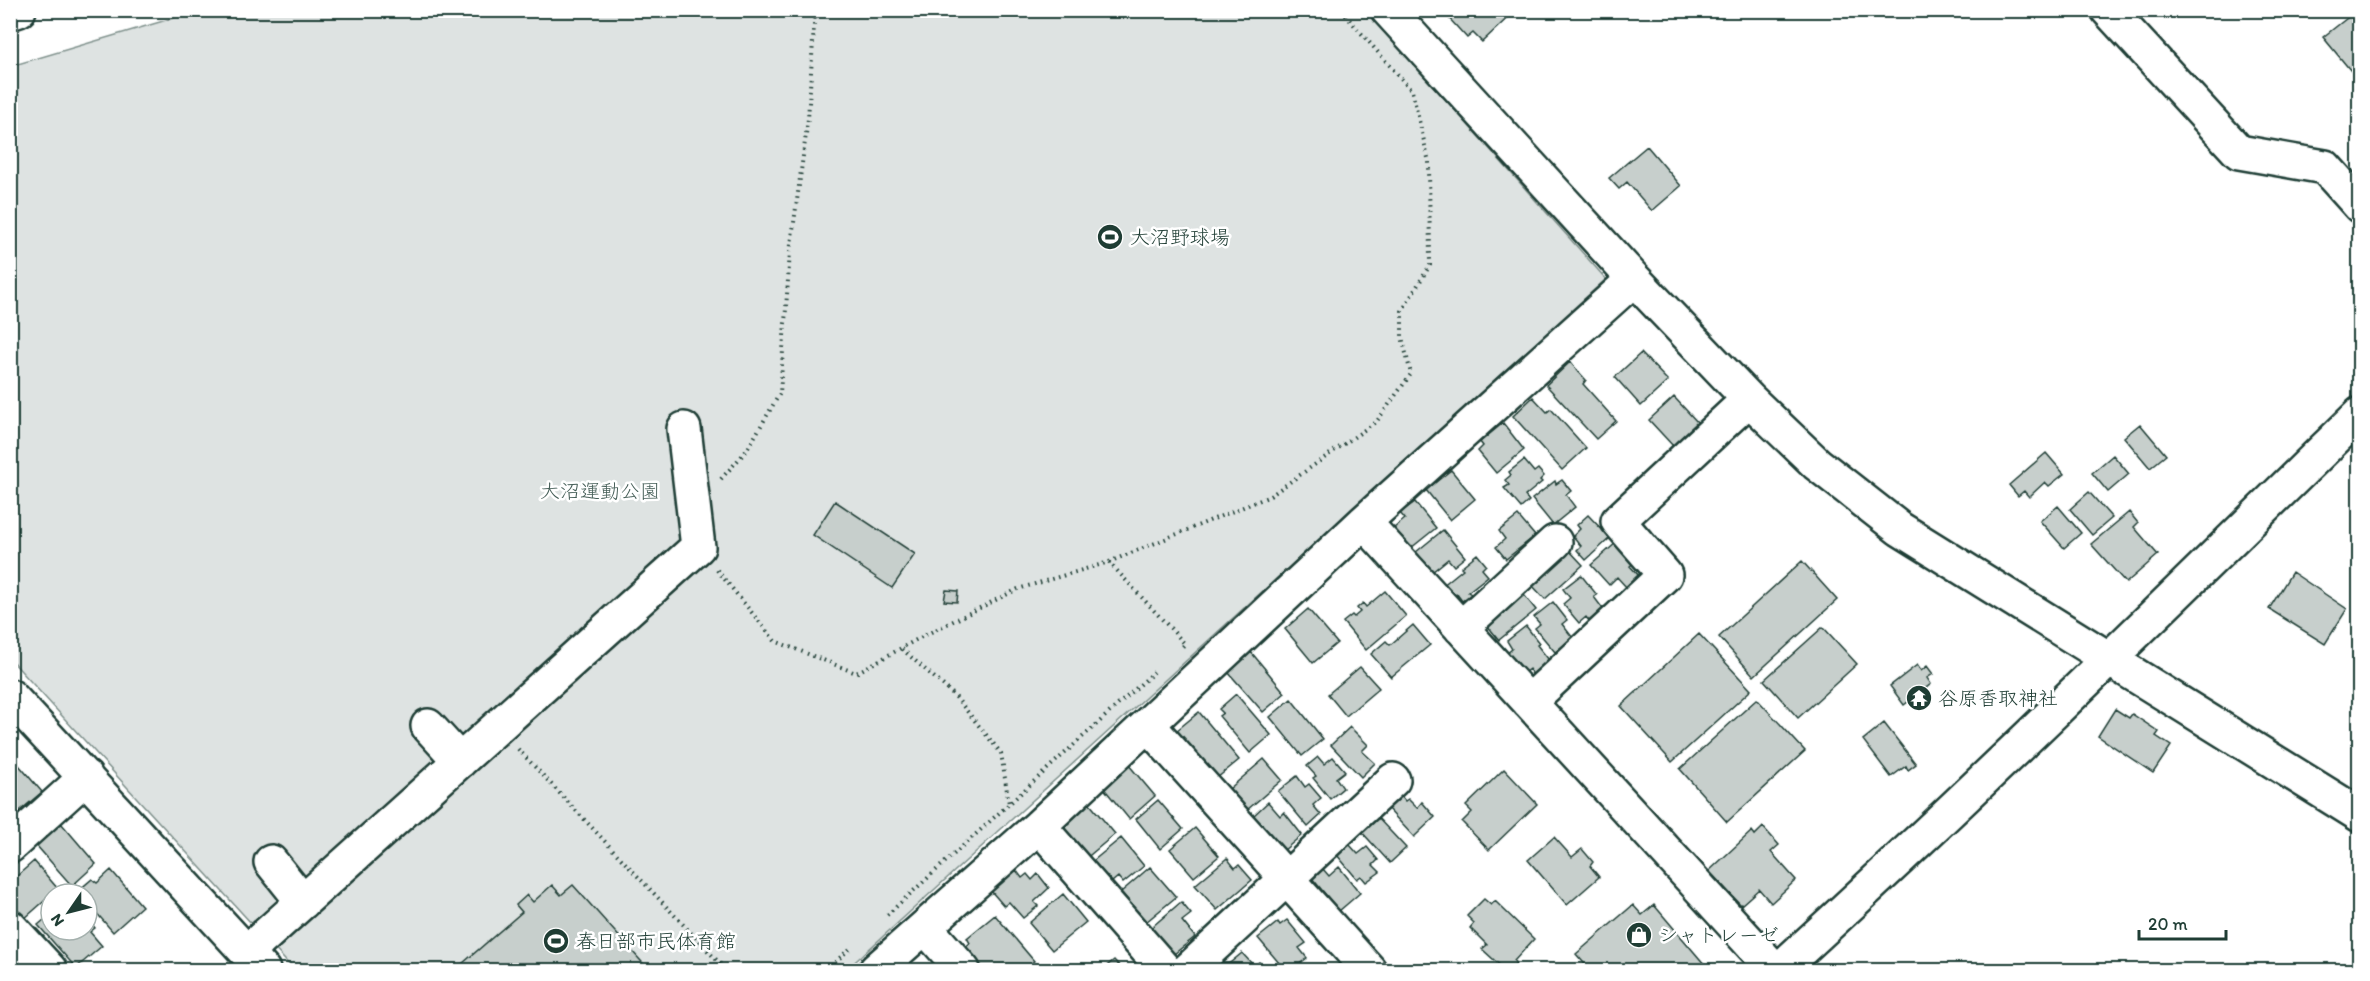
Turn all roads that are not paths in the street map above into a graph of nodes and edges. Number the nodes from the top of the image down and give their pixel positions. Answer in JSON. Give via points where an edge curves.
{"nodes":[{"id":1,"x":19,"y":10,"type":"edge"},
{"id":2,"x":2108,"y":10,"type":"edge"},
{"id":3,"x":10,"y":13,"type":"edge"},
{"id":4,"x":1398,"y":14,"type":"edge"},
{"id":5,"x":2360,"y":206,"type":"edge"},
{"id":6,"x":1634,"y":279,"type":"junction"},
{"id":7,"x":1749,"y":399,"type":"junction"},
{"id":8,"x":2360,"y":414,"type":"edge"},
{"id":9,"x":684,"y":429,"type":"dead end"},
{"id":10,"x":1364,"y":522,"type":"junction"},
{"id":11,"x":1555,"y":542,"type":"dead end"},
{"id":12,"x":1461,"y":628,"type":"junction"},
{"id":13,"x":2110,"y":658,"type":"junction"},
{"id":14,"x":10,"y":696,"type":"edge"},
{"id":15,"x":1529,"y":702,"type":"junction"},
{"id":16,"x":1148,"y":725,"type":"junction"},
{"id":17,"x":428,"y":726,"type":"dead end"},
{"id":18,"x":460,"y":761,"type":"junction"},
{"id":19,"x":86,"y":777,"type":"junction"},
{"id":20,"x":1393,"y":780,"type":"dead end"},
{"id":21,"x":2360,"y":815,"type":"edge"},
{"id":22,"x":1039,"y":826,"type":"junction"},
{"id":23,"x":10,"y":846,"type":"edge"},
{"id":24,"x":271,"y":862,"type":"dead end"},
{"id":25,"x":1287,"y":880,"type":"junction"},
{"id":26,"x":303,"y":902,"type":"junction"},
{"id":27,"x":10,"y":927,"type":"edge"},
{"id":28,"x":925,"y":927,"type":"junction"},
{"id":29,"x":255,"y":962,"type":"edge"},
{"id":30,"x":50,"y":970,"type":"edge"},
{"id":31,"x":876,"y":970,"type":"edge"},
{"id":32,"x":963,"y":970,"type":"edge"},
{"id":33,"x":1165,"y":970,"type":"edge"},
{"id":34,"x":1188,"y":970,"type":"edge"},
{"id":35,"x":1369,"y":970,"type":"edge"},
{"id":36,"x":1777,"y":970,"type":"edge"}],
"edges":[{"from":1,"to":3,"type":"street"},
{"from":2,"to":5,"type":"street","via":[[2239,152],[2325,166]]},
{"from":4,"to":6,"type":"street"},
{"from":6,"to":7,"type":"street"},
{"from":6,"to":10,"type":"street"},
{"from":7,"to":13,"type":"street","via":[[1817,464],[1900,529]]},
{"from":7,"to":15,"type":"street","via":[[1618,521],[1665,575]]},
{"from":8,"to":13,"type":"street"},
{"from":9,"to":18,"type":"street","via":[[698,547]]},
{"from":10,"to":12,"type":"street"},
{"from":10,"to":16,"type":"street"},
{"from":11,"to":12,"type":"street"},
{"from":12,"to":15,"type":"street"},
{"from":13,"to":21,"type":"street"},
{"from":13,"to":36,"type":"street","via":[[1901,859]]},
{"from":14,"to":19,"type":"street"},
{"from":15,"to":36,"type":"street"},
{"from":16,"to":22,"type":"street"},
{"from":16,"to":25,"type":"street"},
{"from":17,"to":18,"type":"street"},
{"from":18,"to":26,"type":"street"},
{"from":19,"to":23,"type":"street"},
{"from":19,"to":29,"type":"street"},
{"from":20,"to":25,"type":"street"},
{"from":22,"to":28,"type":"street"},
{"from":22,"to":33,"type":"street"},
{"from":24,"to":26,"type":"street"},
{"from":25,"to":34,"type":"street"},
{"from":25,"to":35,"type":"street"},
{"from":26,"to":29,"type":"street"},
{"from":27,"to":30,"type":"street"},
{"from":28,"to":31,"type":"street"},
{"from":28,"to":32,"type":"street"}]}
